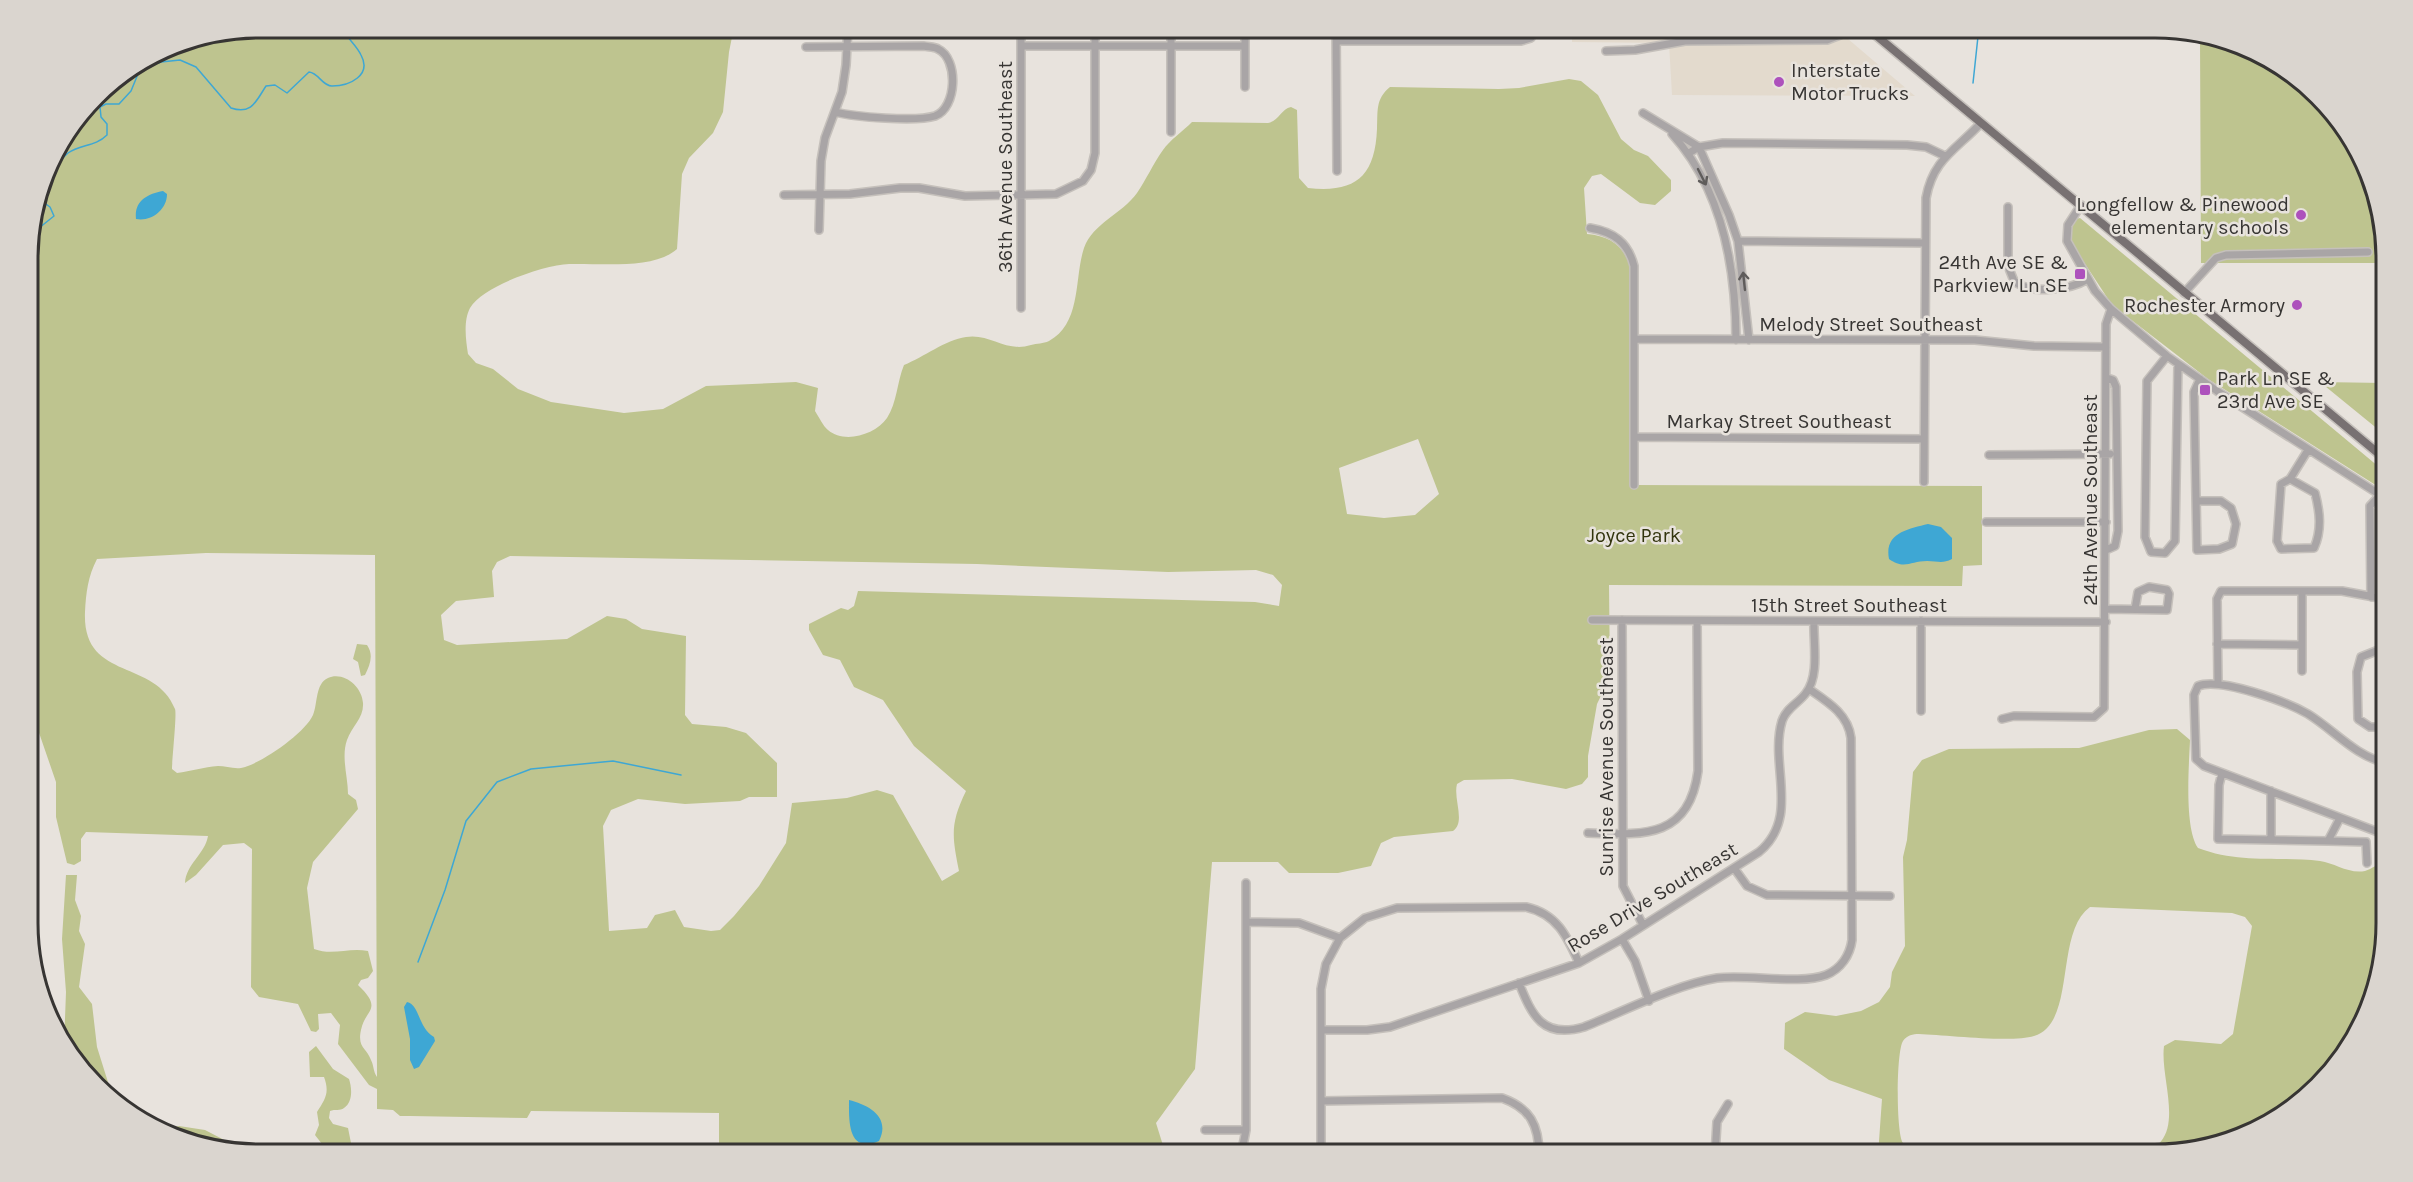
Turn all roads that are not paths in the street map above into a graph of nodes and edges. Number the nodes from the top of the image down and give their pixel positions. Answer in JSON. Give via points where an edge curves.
{"nodes":[{"id":1,"x":848,"y":38,"type":"edge"},
{"id":2,"x":1021,"y":38,"type":"edge"},
{"id":3,"x":1095,"y":38,"type":"edge"},
{"id":4,"x":1171,"y":38,"type":"edge"},
{"id":5,"x":1245,"y":38,"type":"edge"},
{"id":6,"x":1531,"y":38,"type":"edge"},
{"id":7,"x":1832,"y":38,"type":"edge"},
{"id":8,"x":1879,"y":38,"type":"edge"},
{"id":9,"x":1336,"y":41,"type":"joint"},
{"id":10,"x":1435,"y":41,"type":"joint"},
{"id":11,"x":806,"y":46,"type":"dead end"},
{"id":12,"x":848,"y":46,"type":"junction"},
{"id":13,"x":1021,"y":46,"type":"junction"},
{"id":14,"x":1095,"y":46,"type":"junction"},
{"id":15,"x":1171,"y":46,"type":"junction"},
{"id":16,"x":1245,"y":46,"type":"junction"},
{"id":17,"x":1606,"y":51,"type":"dead end"},
{"id":18,"x":1245,"y":87,"type":"dead end"},
{"id":19,"x":835,"y":112,"type":"junction"},
{"id":20,"x":1643,"y":113,"type":"dead end"},
{"id":21,"x":1981,"y":123,"type":"junction"},
{"id":22,"x":1669,"y":130,"type":"junction"},
{"id":23,"x":1171,"y":132,"type":"dead end"},
{"id":24,"x":1699,"y":147,"type":"junction"},
{"id":25,"x":1689,"y":153,"type":"junction"},
{"id":26,"x":1945,"y":156,"type":"junction"},
{"id":27,"x":1337,"y":171,"type":"dead end"},
{"id":28,"x":784,"y":195,"type":"dead end"},
{"id":29,"x":820,"y":195,"type":"junction"},
{"id":30,"x":1021,"y":195,"type":"junction"},
{"id":31,"x":2080,"y":205,"type":"junction"},
{"id":32,"x":2008,"y":207,"type":"dead end"},
{"id":33,"x":1590,"y":228,"type":"dead end"},
{"id":34,"x":819,"y":230,"type":"dead end"},
{"id":35,"x":1738,"y":241,"type":"junction"},
{"id":36,"x":1925,"y":243,"type":"junction"},
{"id":37,"x":2368,"y":252,"type":"dead end"},
{"id":38,"x":2088,"y":279,"type":"junction"},
{"id":39,"x":2184,"y":293,"type":"junction"},
{"id":40,"x":1020,"y":308,"type":"dead end"},
{"id":41,"x":2111,"y":309,"type":"junction"},
{"id":42,"x":1635,"y":339,"type":"junction"},
{"id":43,"x":1736,"y":340,"type":"junction"},
{"id":44,"x":1749,"y":340,"type":"junction"},
{"id":45,"x":1924,"y":340,"type":"junction"},
{"id":46,"x":2106,"y":347,"type":"junction"},
{"id":47,"x":2167,"y":356,"type":"junction"},
{"id":48,"x":2178,"y":364,"type":"junction"},
{"id":49,"x":2107,"y":378,"type":"junction"},
{"id":50,"x":2200,"y":379,"type":"junction"},
{"id":51,"x":1634,"y":437,"type":"junction"},
{"id":52,"x":1924,"y":439,"type":"junction"},
{"id":53,"x":2308,"y":450,"type":"junction"},
{"id":54,"x":2376,"y":452,"type":"edge"},
{"id":55,"x":2106,"y":454,"type":"junction"},
{"id":56,"x":2117,"y":454,"type":"junction"},
{"id":57,"x":1989,"y":455,"type":"dead end"},
{"id":58,"x":2290,"y":479,"type":"junction"},
{"id":59,"x":1924,"y":482,"type":"dead end"},
{"id":60,"x":1634,"y":485,"type":"dead end"},
{"id":61,"x":2376,"y":492,"type":"edge"},
{"id":62,"x":2196,"y":501,"type":"junction"},
{"id":63,"x":2376,"y":501,"type":"edge"},
{"id":64,"x":1986,"y":522,"type":"dead end"},
{"id":65,"x":2106,"y":522,"type":"junction"},
{"id":66,"x":2106,"y":550,"type":"junction"},
{"id":67,"x":2302,"y":591,"type":"junction"},
{"id":68,"x":2372,"y":597,"type":"junction"},
{"id":69,"x":2376,"y":598,"type":"edge"},
{"id":70,"x":2106,"y":609,"type":"junction"},
{"id":71,"x":2135,"y":609,"type":"junction"},
{"id":72,"x":1592,"y":620,"type":"dead end"},
{"id":73,"x":1622,"y":620,"type":"junction"},
{"id":74,"x":1697,"y":621,"type":"junction"},
{"id":75,"x":1814,"y":621,"type":"junction"},
{"id":76,"x":1921,"y":621,"type":"junction"},
{"id":77,"x":2106,"y":622,"type":"junction"},
{"id":78,"x":2217,"y":644,"type":"junction"},
{"id":79,"x":2302,"y":645,"type":"junction"},
{"id":80,"x":2376,"y":651,"type":"edge"},
{"id":81,"x":2302,"y":671,"type":"dead end"},
{"id":82,"x":2218,"y":683,"type":"junction"},
{"id":83,"x":1809,"y":689,"type":"junction"},
{"id":84,"x":1921,"y":711,"type":"dead end"},
{"id":85,"x":2002,"y":719,"type":"dead end"},
{"id":86,"x":2376,"y":727,"type":"edge"},
{"id":87,"x":2376,"y":758,"type":"edge"},
{"id":88,"x":2222,"y":773,"type":"junction"},
{"id":89,"x":2271,"y":791,"type":"junction"},
{"id":90,"x":2340,"y":818,"type":"junction"},
{"id":91,"x":2376,"y":831,"type":"edge"},
{"id":92,"x":1588,"y":833,"type":"dead end"},
{"id":93,"x":1623,"y":834,"type":"junction"},
{"id":94,"x":2271,"y":840,"type":"junction"},
{"id":95,"x":2328,"y":841,"type":"junction"},
{"id":96,"x":2367,"y":863,"type":"dead end"},
{"id":97,"x":1734,"y":868,"type":"junction"},
{"id":98,"x":1246,"y":883,"type":"dead end"},
{"id":99,"x":1852,"y":896,"type":"junction"},
{"id":100,"x":1890,"y":896,"type":"dead end"},
{"id":101,"x":1246,"y":921,"type":"junction"},
{"id":102,"x":1643,"y":925,"type":"junction"},
{"id":103,"x":1340,"y":938,"type":"junction"},
{"id":104,"x":1622,"y":939,"type":"junction"},
{"id":105,"x":1579,"y":963,"type":"junction"},
{"id":106,"x":1519,"y":983,"type":"junction"},
{"id":107,"x":1649,"y":1001,"type":"junction"},
{"id":108,"x":1321,"y":1030,"type":"junction"},
{"id":109,"x":1321,"y":1101,"type":"junction"},
{"id":110,"x":1728,"y":1104,"type":"dead end"},
{"id":111,"x":1205,"y":1130,"type":"dead end"},
{"id":112,"x":1246,"y":1130,"type":"junction"},
{"id":113,"x":1243,"y":1144,"type":"edge"},
{"id":114,"x":1321,"y":1144,"type":"edge"},
{"id":115,"x":1539,"y":1144,"type":"edge"},
{"id":116,"x":1716,"y":1144,"type":"edge"}],
"edges":[{"from":1,"to":12,"type":"street"},
{"from":2,"to":13,"type":"street","name":"36th Avenue Southeast"},
{"from":3,"to":14,"type":"street"},
{"from":4,"to":15,"type":"street"},
{"from":5,"to":16,"type":"street"},
{"from":6,"to":10,"type":"street"},
{"from":7,"to":17,"type":"street","via":[[1685,41]]},
{"from":8,"to":21,"type":"main road"},
{"from":9,"to":10,"type":"street"},
{"from":9,"to":27,"type":"street"},
{"from":11,"to":12,"type":"street"},
{"from":12,"to":19,"type":"street","via":[[842,92]]},
{"from":12,"to":19,"type":"street","via":[[938,48],[951,69],[951,97],[937,115],[922,118],[855,117]]},
{"from":13,"to":14,"type":"street"},
{"from":13,"to":30,"type":"street","name":"36th Avenue Southeast"},
{"from":14,"to":15,"type":"street"},
{"from":14,"to":30,"type":"street","via":[[1095,153],[1091,170],[1083,181],[1056,194]]},
{"from":15,"to":16,"type":"street"},
{"from":15,"to":23,"type":"street"},
{"from":16,"to":18,"type":"street"},
{"from":19,"to":29,"type":"street","via":[[821,160]]},
{"from":20,"to":22,"type":"street"},
{"from":21,"to":26,"type":"street"},
{"from":21,"to":31,"type":"main road"},
{"from":22,"to":24,"type":"street"},
{"from":22,"to":25,"type":"street"},
{"from":24,"to":25,"type":"street"},
{"from":24,"to":26,"type":"street","via":[[1723,143],[1907,145],[1926,147]]},
{"from":24,"to":35,"type":"street"},
{"from":25,"to":43,"type":"street","one_way":true,"via":[[1706,182],[1726,241]]},
{"from":26,"to":36,"type":"street","via":[[1929,182]]},
{"from":28,"to":29,"type":"street"},
{"from":29,"to":30,"type":"street","via":[[919,188],[965,196]]},
{"from":29,"to":34,"type":"street"},
{"from":30,"to":40,"type":"street","name":"36th Avenue Southeast"},
{"from":31,"to":38,"type":"street","via":[[2066,234]]},
{"from":31,"to":39,"type":"main road"},
{"from":32,"to":38,"type":"street","via":[[2008,266],[2014,281],[2029,288],[2063,288]]},
{"from":33,"to":42,"type":"street","via":[[1616,236],[1632,256]]},
{"from":35,"to":36,"type":"street"},
{"from":44,"to":35,"type":"street","one_way":true},
{"from":36,"to":45,"type":"street"},
{"from":37,"to":39,"type":"street","via":[[2226,255],[2216,258]]},
{"from":38,"to":41,"type":"street"},
{"from":39,"to":54,"type":"main road"},
{"from":41,"to":46,"type":"street","name":"24th Avenue Southeast","via":[[2106,320]]},
{"from":41,"to":47,"type":"street"},
{"from":42,"to":43,"type":"street","name":"Melody Street Southeast"},
{"from":42,"to":51,"type":"street"},
{"from":43,"to":44,"type":"street","name":"Melody Street Southeast"},
{"from":44,"to":45,"type":"street","name":"Melody Street Southeast"},
{"from":45,"to":46,"type":"street","name":"Melody Street Southeast"},
{"from":45,"to":52,"type":"street"},
{"from":46,"to":49,"type":"street","name":"24th Avenue Southeast"},
{"from":47,"to":48,"type":"street"},
{"from":47,"to":48,"type":"street","via":[[2148,381],[2145,537],[2151,552],[2166,553],[2175,541]]},
{"from":48,"to":50,"type":"street"},
{"from":49,"to":55,"type":"street","name":"24th Avenue Southeast"},
{"from":49,"to":56,"type":"street","via":[[2116,387]]},
{"from":50,"to":53,"type":"street"},
{"from":50,"to":62,"type":"street","via":[[2194,392]]},
{"from":51,"to":52,"type":"street","name":"Markay Street Southeast"},
{"from":51,"to":60,"type":"street"},
{"from":52,"to":59,"type":"street"},
{"from":53,"to":58,"type":"street"},
{"from":53,"to":61,"type":"street"},
{"from":55,"to":56,"type":"street"},
{"from":55,"to":57,"type":"street"},
{"from":55,"to":65,"type":"street","name":"24th Avenue Southeast"},
{"from":56,"to":66,"type":"street","via":[[2117,540],[2111,550]]},
{"from":58,"to":58,"type":"street","via":[[2315,493],[2320,536],[2314,548],[2281,549],[2277,541],[2279,491],[2281,484]]},
{"from":62,"to":62,"type":"street","via":[[2221,501],[2231,508],[2236,524],[2232,544],[2197,550]]},
{"from":63,"to":68,"type":"street","via":[[2370,506]]},
{"from":64,"to":65,"type":"street"},
{"from":65,"to":66,"type":"street","name":"24th Avenue Southeast"},
{"from":66,"to":70,"type":"street","name":"24th Avenue Southeast"},
{"from":67,"to":68,"type":"street","via":[[2343,591]]},
{"from":67,"to":78,"type":"street","via":[[2222,591],[2217,599]]},
{"from":67,"to":79,"type":"street"},
{"from":68,"to":69,"type":"street"},
{"from":70,"to":71,"type":"street"},
{"from":70,"to":77,"type":"street","name":"24th Avenue Southeast"},
{"from":71,"to":71,"type":"street","via":[[2138,592],[2149,587],[2167,590],[2167,610]]},
{"from":72,"to":73,"type":"street","name":"15th Street Southeast"},
{"from":73,"to":74,"type":"street","name":"15th Street Southeast"},
{"from":73,"to":93,"type":"street","name":"Sunrise Avenue Southeast"},
{"from":74,"to":75,"type":"street","name":"15th Street Southeast"},
{"from":74,"to":93,"type":"street","via":[[1695,791],[1686,808],[1663,828]]},
{"from":75,"to":76,"type":"street","name":"15th Street Southeast"},
{"from":75,"to":83,"type":"street","via":[[1814,671]]},
{"from":76,"to":77,"type":"street","name":"15th Street Southeast"},
{"from":76,"to":84,"type":"street"},
{"from":77,"to":85,"type":"street","name":"24th Avenue Southeast","via":[[2106,699],[2100,713],[2094,717]]},
{"from":78,"to":79,"type":"street"},
{"from":78,"to":82,"type":"street"},
{"from":79,"to":81,"type":"street"},
{"from":80,"to":86,"type":"street","via":[[2361,657],[2357,672],[2358,719]]},
{"from":82,"to":87,"type":"street","via":[[2307,714],[2351,747]]},
{"from":82,"to":88,"type":"street","via":[[2198,686],[2194,695],[2196,759]]},
{"from":83,"to":97,"type":"street","name":"Rose Drive Southeast","via":[[1782,720],[1781,814],[1776,834],[1759,852]]},
{"from":83,"to":99,"type":"street","via":[[1832,705],[1850,729]]},
{"from":88,"to":89,"type":"street"},
{"from":88,"to":94,"type":"street","via":[[2218,839]]},
{"from":89,"to":90,"type":"street"},
{"from":89,"to":94,"type":"street"},
{"from":90,"to":91,"type":"street"},
{"from":90,"to":95,"type":"street"},
{"from":92,"to":93,"type":"street"},
{"from":93,"to":102,"type":"street","name":"Sunrise Avenue Southeast","via":[[1623,886]]},
{"from":94,"to":95,"type":"street"},
{"from":95,"to":96,"type":"street","via":[[2367,842]]},
{"from":97,"to":99,"type":"street","via":[[1751,890],[1767,895]]},
{"from":97,"to":102,"type":"street","name":"Rose Drive Southeast"},
{"from":98,"to":101,"type":"street"},
{"from":99,"to":100,"type":"street"},
{"from":99,"to":107,"type":"street","via":[[1851,947],[1839,967],[1826,975],[1717,978]]},
{"from":101,"to":103,"type":"street","via":[[1299,923]]},
{"from":101,"to":112,"type":"street"},
{"from":102,"to":104,"type":"street","name":"Rose Drive Southeast"},
{"from":103,"to":105,"type":"street","via":[[1365,918],[1389,909],[1526,907],[1544,913],[1561,926]]},
{"from":103,"to":108,"type":"street","via":[[1323,977]]},
{"from":104,"to":105,"type":"street","name":"Rose Drive Southeast"},
{"from":104,"to":107,"type":"street","via":[[1635,961]]},
{"from":105,"to":106,"type":"street","name":"Rose Drive Southeast"},
{"from":106,"to":107,"type":"street","via":[[1534,1017],[1545,1026],[1560,1030],[1584,1027]]},
{"from":106,"to":108,"type":"street","name":"Rose Drive Southeast","via":[[1390,1027]]},
{"from":108,"to":109,"type":"street"},
{"from":109,"to":114,"type":"street"},
{"from":109,"to":115,"type":"street","via":[[1502,1098],[1522,1107],[1535,1122]]},
{"from":110,"to":116,"type":"street","via":[[1717,1122]]},
{"from":111,"to":112,"type":"street"},
{"from":112,"to":113,"type":"street"}]}
